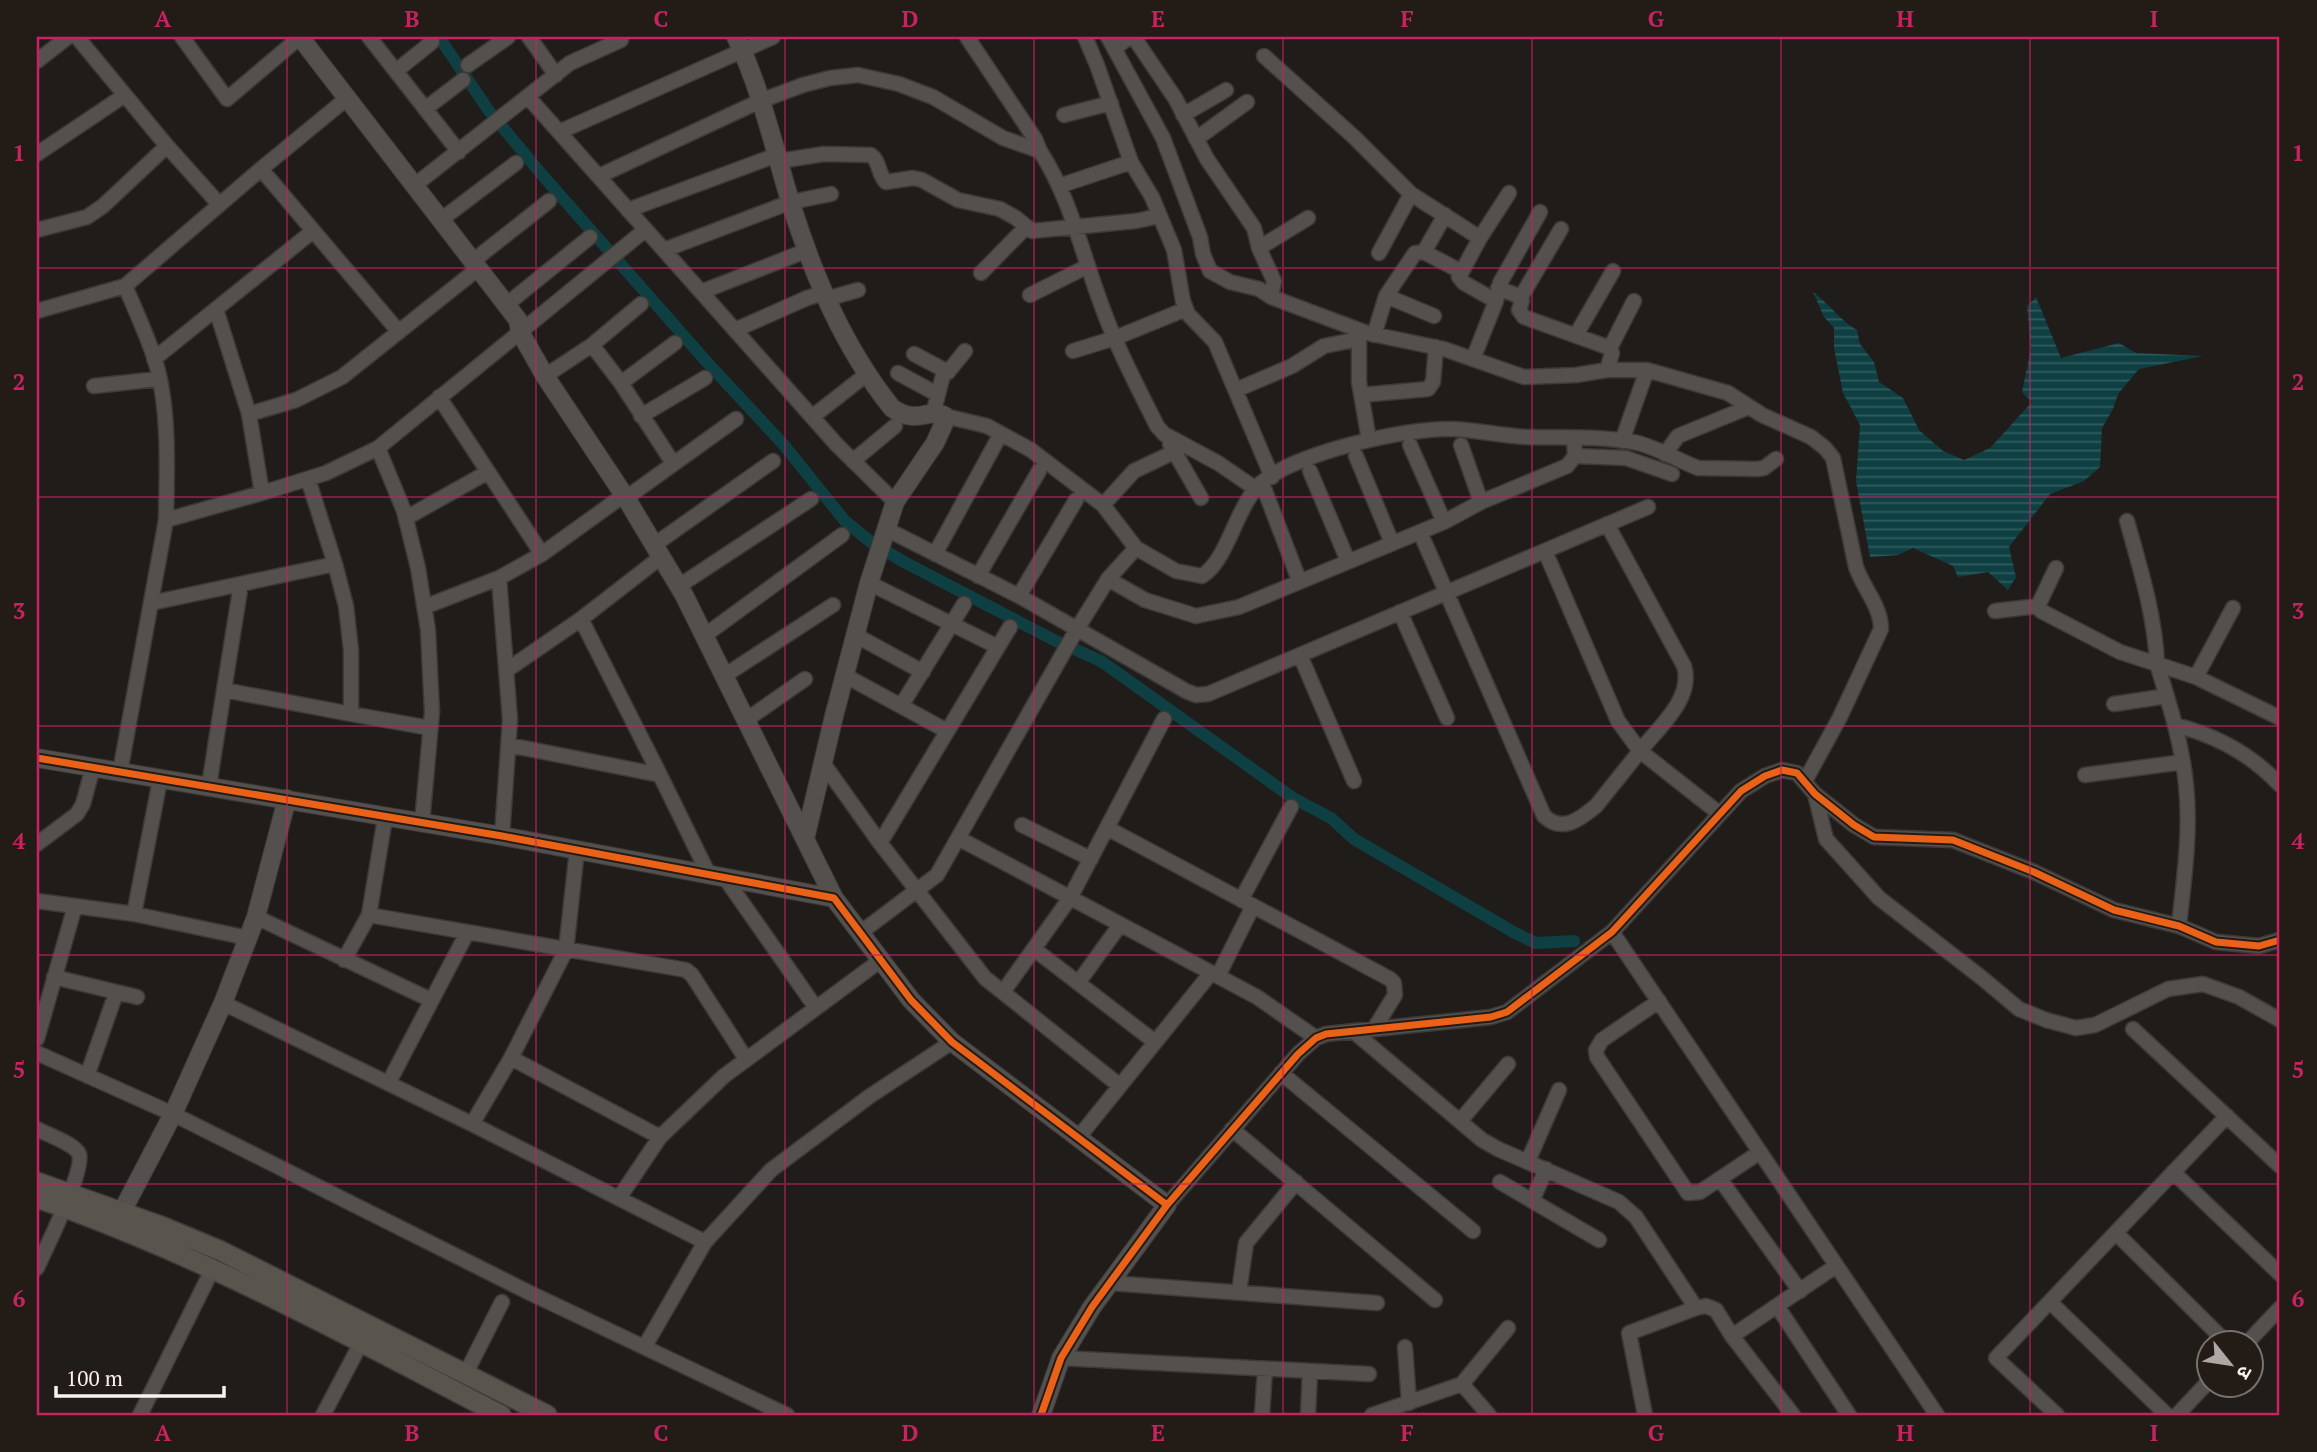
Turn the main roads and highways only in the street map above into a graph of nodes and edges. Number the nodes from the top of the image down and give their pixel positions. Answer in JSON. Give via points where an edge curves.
{"nodes":[{"id":1,"x":37,"y":1182,"type":"edge"},
{"id":2,"x":37,"y":1198,"type":"edge"},
{"id":3,"x":67,"y":1200,"type":"junction"},
{"id":4,"x":118,"y":1219,"type":"junction"},
{"id":5,"x":501,"y":1415,"type":"edge"},
{"id":6,"x":547,"y":1415,"type":"edge"}],
"edges":[{"from":1,"to":3,"type":"main road"},
{"from":2,"to":3,"type":"main road"},
{"from":3,"to":4,"type":"main road"},
{"from":4,"to":5,"type":"main road"},
{"from":4,"to":6,"type":"main road","via":[[221,1251]]}]}
